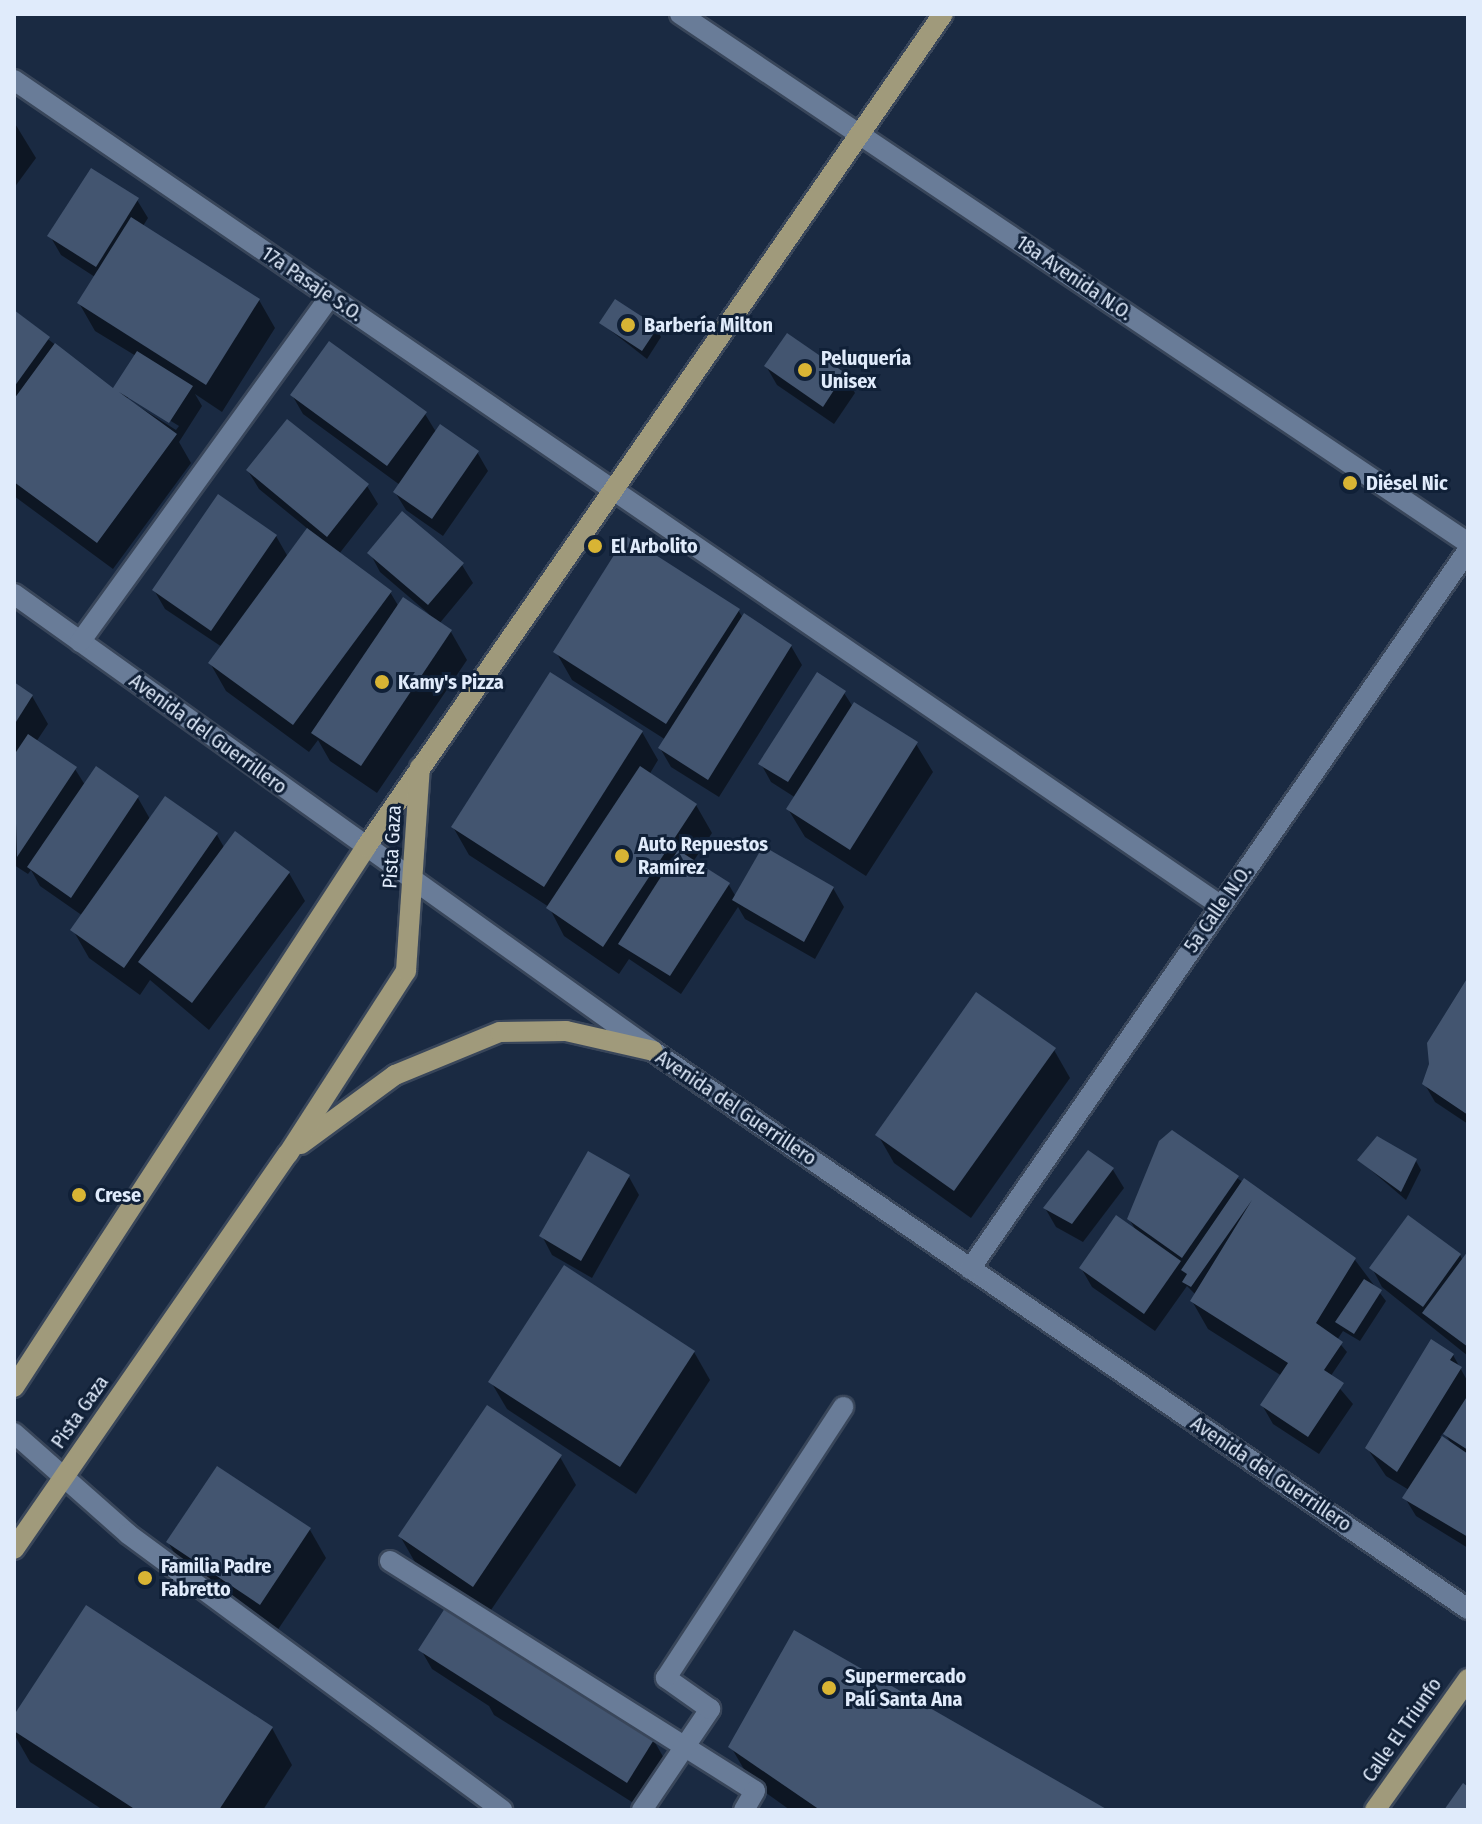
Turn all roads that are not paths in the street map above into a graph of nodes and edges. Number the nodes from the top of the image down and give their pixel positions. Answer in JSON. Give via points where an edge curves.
{"nodes":[{"id":1,"x":680,"y":14,"type":"edge"},
{"id":2,"x":943,"y":14,"type":"edge"},
{"id":3,"x":14,"y":80,"type":"edge"},
{"id":4,"x":861,"y":134,"type":"junction"},
{"id":5,"x":330,"y":297,"type":"junction"},
{"id":6,"x":611,"y":487,"type":"junction"},
{"id":7,"x":1468,"y":543,"type":"edge"},
{"id":8,"x":1468,"y":550,"type":"edge"},
{"id":9,"x":14,"y":594,"type":"edge"},
{"id":10,"x":80,"y":642,"type":"junction"},
{"id":11,"x":420,"y":767,"type":"junction"},
{"id":12,"x":366,"y":847,"type":"junction"},
{"id":13,"x":415,"y":883,"type":"junction"},
{"id":14,"x":1220,"y":905,"type":"junction"},
{"id":15,"x":653,"y":1051,"type":"junction"},
{"id":16,"x":288,"y":1154,"type":"junction"},
{"id":17,"x":970,"y":1269,"type":"junction"},
{"id":18,"x":14,"y":1387,"type":"edge"},
{"id":19,"x":843,"y":1407,"type":"dead end"},
{"id":20,"x":14,"y":1433,"type":"edge"},
{"id":21,"x":66,"y":1475,"type":"junction"},
{"id":22,"x":14,"y":1549,"type":"edge"},
{"id":23,"x":390,"y":1561,"type":"dead end"},
{"id":24,"x":1468,"y":1609,"type":"edge"},
{"id":25,"x":1468,"y":1679,"type":"edge"},
{"id":26,"x":682,"y":1747,"type":"junction"},
{"id":27,"x":502,"y":1810,"type":"edge"},
{"id":28,"x":642,"y":1810,"type":"edge"},
{"id":29,"x":744,"y":1810,"type":"edge"},
{"id":30,"x":1375,"y":1810,"type":"edge"}],
"edges":[{"from":1,"to":4,"type":"street","name":"18a Avenida N.O."},
{"from":2,"to":4,"type":"main road"},
{"from":3,"to":5,"type":"street","name":"17a Pasaje S.O."},
{"from":4,"to":6,"type":"main road"},
{"from":4,"to":7,"type":"street","name":"18a Avenida N.O."},
{"from":5,"to":6,"type":"street","name":"17a Pasaje S.O."},
{"from":5,"to":10,"type":"street"},
{"from":6,"to":11,"type":"main road"},
{"from":6,"to":14,"type":"street","name":"17a Pasaje S.O."},
{"from":8,"to":14,"type":"street","name":"5a Calle N.O."},
{"from":9,"to":10,"type":"street","name":"Avenida del Guerrillero"},
{"from":10,"to":12,"type":"street","name":"Avenida del Guerrillero"},
{"from":11,"to":12,"type":"main road","name":"Pista Gaza"},
{"from":11,"to":13,"type":"main road","name":"Pista Gaza"},
{"from":12,"to":13,"type":"street","name":"Avenida del Guerrillero"},
{"from":12,"to":18,"type":"main road","name":"Pista Gaza"},
{"from":13,"to":15,"type":"street","name":"Avenida del Guerrillero"},
{"from":13,"to":16,"type":"main road","name":"Pista Gaza","via":[[406,971]]},
{"from":14,"to":17,"type":"street","name":"5a Calle N.O."},
{"from":15,"to":16,"type":"main road","via":[[566,1031],[500,1032],[395,1075]]},
{"from":15,"to":17,"type":"street","name":"Avenida del Guerrillero"},
{"from":16,"to":21,"type":"main road","name":"Pista Gaza"},
{"from":17,"to":24,"type":"street","name":"Avenida del Guerrillero"},
{"from":19,"to":26,"type":"street","via":[[666,1678],[710,1709]]},
{"from":20,"to":21,"type":"street"},
{"from":21,"to":22,"type":"main road","name":"Pista Gaza"},
{"from":21,"to":27,"type":"street","via":[[128,1534]]},
{"from":23,"to":26,"type":"street"},
{"from":25,"to":30,"type":"main road","name":"Calle El Triunfo"},
{"from":26,"to":28,"type":"street"},
{"from":26,"to":29,"type":"street","via":[[755,1791]]}]}
